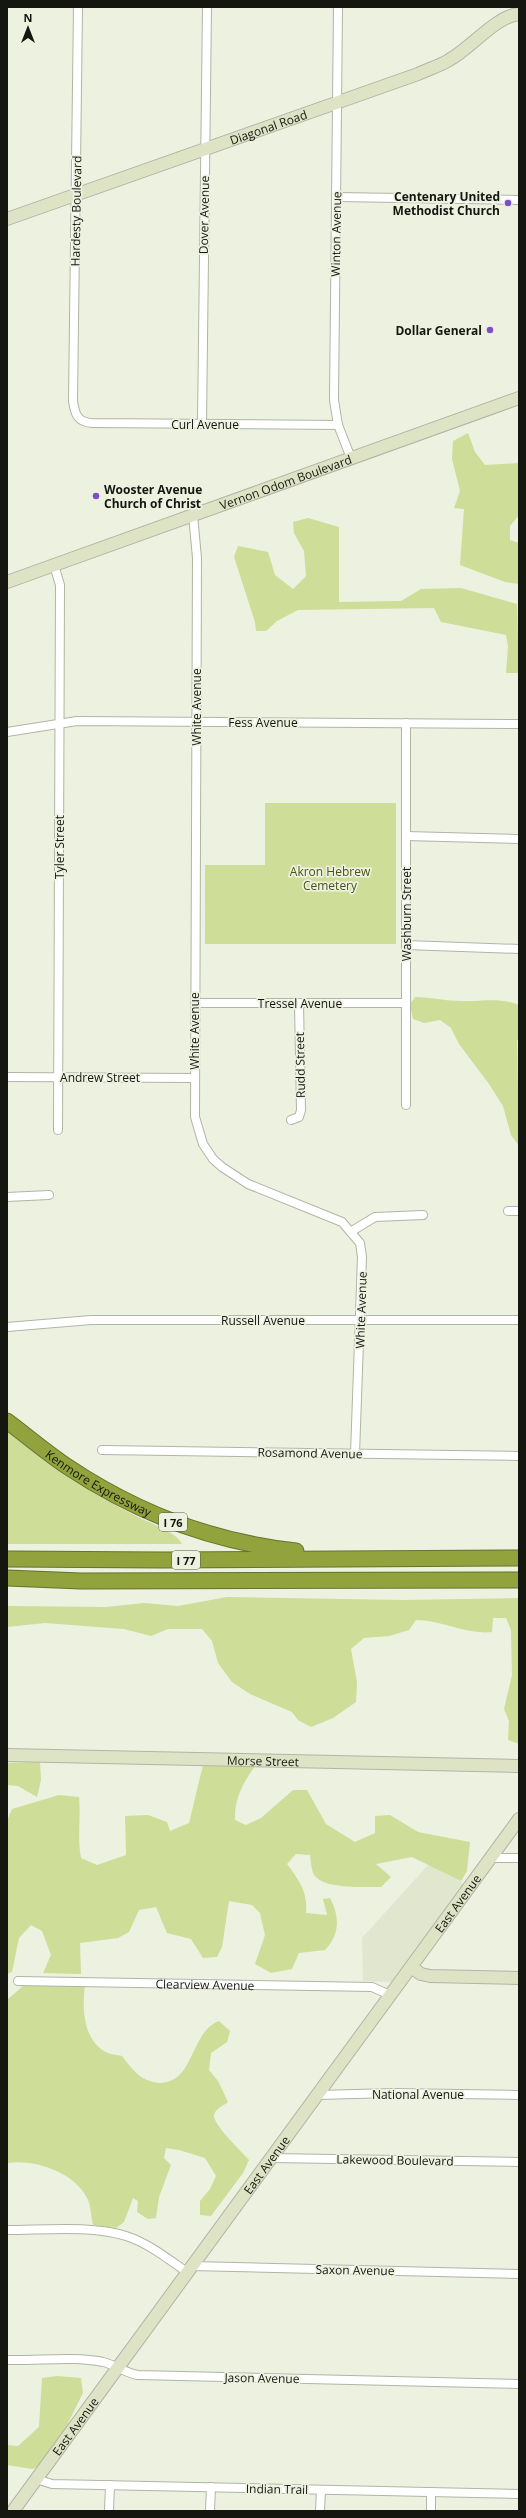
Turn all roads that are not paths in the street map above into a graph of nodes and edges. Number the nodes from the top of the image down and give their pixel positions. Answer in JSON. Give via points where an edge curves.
{"nodes":[{"id":1,"x":78,"y":7,"type":"edge"},
{"id":2,"x":207,"y":7,"type":"edge"},
{"id":3,"x":338,"y":7,"type":"edge"},
{"id":4,"x":519,"y":14,"type":"edge"},
{"id":5,"x":337,"y":103,"type":"junction"},
{"id":6,"x":205,"y":148,"type":"junction"},
{"id":7,"x":76,"y":195,"type":"junction"},
{"id":8,"x":337,"y":197,"type":"junction"},
{"id":9,"x":519,"y":200,"type":"edge"},
{"id":10,"x":7,"y":219,"type":"edge"},
{"id":11,"x":519,"y":398,"type":"edge"},
{"id":12,"x":76,"y":416,"type":"joint"},
{"id":13,"x":202,"y":424,"type":"junction"},
{"id":14,"x":338,"y":425,"type":"junction"},
{"id":15,"x":351,"y":458,"type":"junction"},
{"id":16,"x":193,"y":515,"type":"junction"},
{"id":17,"x":54,"y":565,"type":"junction"},
{"id":18,"x":7,"y":582,"type":"edge"},
{"id":19,"x":196,"y":722,"type":"junction"},
{"id":20,"x":406,"y":723,"type":"junction"},
{"id":21,"x":519,"y":724,"type":"edge"},
{"id":22,"x":60,"y":725,"type":"junction"},
{"id":23,"x":7,"y":732,"type":"edge"},
{"id":24,"x":406,"y":836,"type":"junction"},
{"id":25,"x":519,"y":839,"type":"edge"},
{"id":26,"x":406,"y":945,"type":"junction"},
{"id":27,"x":519,"y":949,"type":"edge"},
{"id":28,"x":195,"y":1003,"type":"junction"},
{"id":29,"x":299,"y":1003,"type":"junction"},
{"id":30,"x":405,"y":1003,"type":"junction"},
{"id":31,"x":7,"y":1077,"type":"edge"},
{"id":32,"x":58,"y":1077,"type":"junction"},
{"id":33,"x":194,"y":1078,"type":"junction"},
{"id":34,"x":406,"y":1105,"type":"dead end"},
{"id":35,"x":291,"y":1120,"type":"dead end"},
{"id":36,"x":58,"y":1130,"type":"dead end"},
{"id":37,"x":49,"y":1195,"type":"dead end"},
{"id":38,"x":7,"y":1196,"type":"edge"},
{"id":39,"x":508,"y":1211,"type":"dead end"},
{"id":40,"x":519,"y":1211,"type":"edge"},
{"id":41,"x":423,"y":1215,"type":"dead end"},
{"id":42,"x":352,"y":1231,"type":"junction"},
{"id":43,"x":360,"y":1320,"type":"junction"},
{"id":44,"x":519,"y":1320,"type":"edge"},
{"id":45,"x":7,"y":1327,"type":"edge"},
{"id":46,"x":7,"y":1421,"type":"edge"},
{"id":47,"x":102,"y":1450,"type":"dead end"},
{"id":48,"x":355,"y":1454,"type":"junction"},
{"id":49,"x":519,"y":1456,"type":"edge"},
{"id":50,"x":364,"y":1558,"type":"junction"},
{"id":51,"x":519,"y":1558,"type":"edge"},
{"id":52,"x":7,"y":1559,"type":"edge"},
{"id":53,"x":7,"y":1578,"type":"edge"},
{"id":54,"x":519,"y":1580,"type":"edge"},
{"id":55,"x":7,"y":1755,"type":"edge"},
{"id":56,"x":519,"y":1766,"type":"edge"},
{"id":57,"x":519,"y":1819,"type":"edge"},
{"id":58,"x":491,"y":1858,"type":"junction"},
{"id":59,"x":519,"y":1858,"type":"edge"},
{"id":60,"x":410,"y":1967,"type":"junction"},
{"id":61,"x":519,"y":1978,"type":"edge"},
{"id":62,"x":18,"y":1982,"type":"dead end"},
{"id":63,"x":390,"y":1995,"type":"junction"},
{"id":64,"x":317,"y":2095,"type":"junction"},
{"id":65,"x":519,"y":2095,"type":"edge"},
{"id":66,"x":271,"y":2158,"type":"junction"},
{"id":67,"x":519,"y":2162,"type":"edge"},
{"id":68,"x":7,"y":2230,"type":"edge"},
{"id":69,"x":189,"y":2269,"type":"junction"},
{"id":70,"x":519,"y":2274,"type":"edge"},
{"id":71,"x":7,"y":2360,"type":"edge"},
{"id":72,"x":117,"y":2368,"type":"junction"},
{"id":73,"x":519,"y":2384,"type":"edge"},
{"id":74,"x":36,"y":2479,"type":"junction"},
{"id":75,"x":110,"y":2485,"type":"junction"},
{"id":76,"x":211,"y":2487,"type":"junction"},
{"id":77,"x":321,"y":2490,"type":"junction"},
{"id":78,"x":431,"y":2492,"type":"junction"},
{"id":79,"x":519,"y":2494,"type":"edge"},
{"id":80,"x":13,"y":2511,"type":"edge"},
{"id":81,"x":109,"y":2511,"type":"edge"},
{"id":82,"x":210,"y":2511,"type":"edge"},
{"id":83,"x":320,"y":2511,"type":"edge"},
{"id":84,"x":431,"y":2511,"type":"edge"}],
"edges":[{"from":1,"to":7,"type":"street","name":"Hardesty Boulevard"},
{"from":2,"to":6,"type":"street","name":"Dover Avenue"},
{"from":3,"to":5,"type":"street","name":"Winton Avenue"},
{"from":4,"to":5,"type":"main road","name":"Diagonal Road","via":[[496,23],[474,44],[449,60]]},
{"from":5,"to":6,"type":"main road","name":"Diagonal Road"},
{"from":5,"to":8,"type":"street","name":"Winton Avenue"},
{"from":6,"to":7,"type":"main road","name":"Diagonal Road"},
{"from":6,"to":13,"type":"street","name":"Dover Avenue"},
{"from":7,"to":10,"type":"main road","name":"Diagonal Road"},
{"from":7,"to":12,"type":"street","name":"Hardesty Boulevard","via":[[73,401]]},
{"from":8,"to":9,"type":"street"},
{"from":8,"to":14,"type":"street","name":"Winton Avenue","via":[[334,400]]},
{"from":11,"to":15,"type":"main road","name":"Vernon Odom Boulevard"},
{"from":12,"to":13,"type":"street","name":"Curl Avenue","via":[[84,422],[92,423]]},
{"from":13,"to":14,"type":"street","name":"Curl Avenue"},
{"from":14,"to":15,"type":"street","name":"Winton Avenue"},
{"from":15,"to":16,"type":"main road","name":"Vernon Odom Boulevard"},
{"from":16,"to":17,"type":"main road","name":"Vernon Odom Boulevard"},
{"from":16,"to":19,"type":"street","name":"White Avenue","via":[[196,558]]},
{"from":17,"to":18,"type":"main road","name":"Vernon Odom Boulevard"},
{"from":17,"to":22,"type":"street","name":"Tyler Street","via":[[60,585]]},
{"from":19,"to":20,"type":"street","name":"Fess Avenue"},
{"from":19,"to":22,"type":"street","name":"Fess Avenue","via":[[77,721]]},
{"from":19,"to":28,"type":"street","name":"White Avenue"},
{"from":20,"to":21,"type":"street","name":"Fess Avenue"},
{"from":20,"to":24,"type":"street","name":"Washburn Street"},
{"from":22,"to":23,"type":"street","name":"Fess Avenue"},
{"from":22,"to":32,"type":"street","name":"Tyler Street"},
{"from":24,"to":25,"type":"street"},
{"from":24,"to":26,"type":"street","name":"Washburn Street"},
{"from":26,"to":27,"type":"street"},
{"from":26,"to":30,"type":"street","name":"Washburn Street"},
{"from":28,"to":29,"type":"street","name":"Tressel Avenue"},
{"from":28,"to":33,"type":"street","name":"White Avenue"},
{"from":29,"to":30,"type":"street","name":"Tressel Avenue"},
{"from":29,"to":35,"type":"street","name":"Rudd Street","via":[[301,1110],[299,1117]]},
{"from":30,"to":34,"type":"street","name":"Washburn Street"},
{"from":31,"to":32,"type":"street","name":"Andrew Street"},
{"from":32,"to":33,"type":"street","name":"Andrew Street"},
{"from":32,"to":36,"type":"street","name":"Tyler Street"},
{"from":33,"to":42,"type":"street","name":"White Avenue","via":[[197,1126],[203,1144],[213,1159],[237,1178],[342,1222]]},
{"from":37,"to":38,"type":"street"},
{"from":39,"to":40,"type":"street"},
{"from":41,"to":42,"type":"street","via":[[375,1217]]},
{"from":42,"to":43,"type":"street","name":"White Avenue","via":[[360,1243],[362,1257]]},
{"from":43,"to":44,"type":"street","name":"Russell Avenue"},
{"from":43,"to":45,"type":"street","name":"Russell Avenue","via":[[91,1320]]},
{"from":43,"to":48,"type":"street","name":"White Avenue"},
{"from":46,"to":50,"type":"highway","name":"Kenmore Expressway","number":"I 76","via":[[88,1480],[146,1511],[189,1529],[266,1547]]},
{"from":47,"to":48,"type":"street","name":"Rosamond Avenue"},
{"from":48,"to":49,"type":"street","name":"Rosamond Avenue"},
{"from":50,"to":51,"type":"highway","number":"I 76"},
{"from":50,"to":52,"type":"highway","number":"I 77"},
{"from":53,"to":54,"type":"highway","via":[[81,1581]]},
{"from":55,"to":56,"type":"main road","name":"Morse Street"},
{"from":57,"to":58,"type":"main road","name":"East Avenue"},
{"from":58,"to":59,"type":"street"},
{"from":58,"to":60,"type":"main road","name":"East Avenue"},
{"from":60,"to":61,"type":"main road","via":[[430,1976]]},
{"from":60,"to":63,"type":"main road","name":"East Avenue"},
{"from":62,"to":63,"type":"street","name":"Clearview Avenue","via":[[372,1988]]},
{"from":63,"to":64,"type":"main road","name":"East Avenue"},
{"from":64,"to":65,"type":"street","name":"National Avenue"},
{"from":64,"to":66,"type":"main road","name":"East Avenue"},
{"from":66,"to":67,"type":"street","name":"Lakewood Boulevard"},
{"from":66,"to":69,"type":"main road","name":"East Avenue"},
{"from":68,"to":69,"type":"street","via":[[81,2231],[126,2236]]},
{"from":69,"to":70,"type":"street","name":"Saxon Avenue"},
{"from":69,"to":72,"type":"main road","name":"East Avenue"},
{"from":71,"to":72,"type":"street","name":"Jason Avenue","via":[[94,2361]]},
{"from":72,"to":73,"type":"street","name":"Jason Avenue","via":[[138,2375]]},
{"from":72,"to":74,"type":"main road","name":"East Avenue"},
{"from":74,"to":75,"type":"street","name":"Indian Trail","via":[[52,2484]]},
{"from":74,"to":80,"type":"main road","name":"East Avenue"},
{"from":75,"to":76,"type":"street","name":"Indian Trail"},
{"from":75,"to":81,"type":"street"},
{"from":76,"to":77,"type":"street","name":"Indian Trail"},
{"from":76,"to":82,"type":"street"},
{"from":77,"to":78,"type":"street","name":"Indian Trail"},
{"from":77,"to":83,"type":"street"},
{"from":78,"to":79,"type":"street","name":"Indian Trail"},
{"from":78,"to":84,"type":"street"}]}
